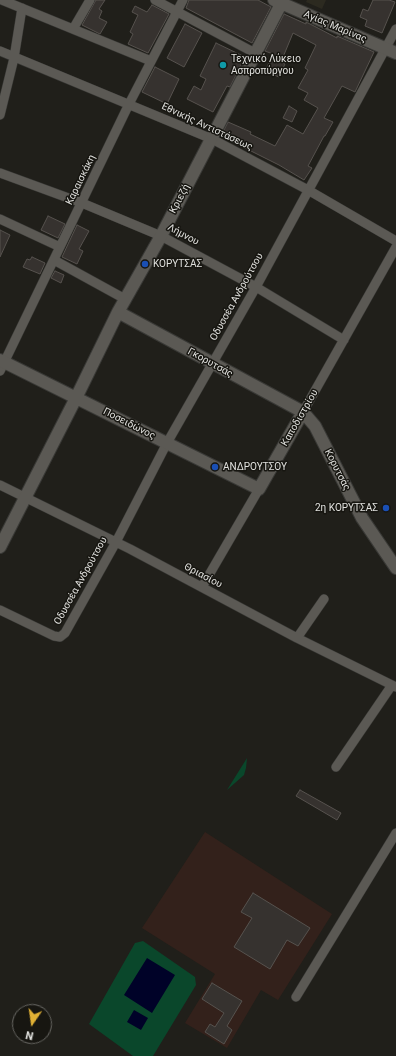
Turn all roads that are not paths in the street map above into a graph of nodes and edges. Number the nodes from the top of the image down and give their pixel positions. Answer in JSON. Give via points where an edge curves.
{"nodes":[{"id":1,"x":4,"y":0,"type":"edge"},
{"id":2,"x":90,"y":0,"type":"edge"},
{"id":3,"x":154,"y":0,"type":"edge"},
{"id":4,"x":183,"y":0,"type":"edge"},
{"id":5,"x":280,"y":1,"type":"edge"},
{"id":6,"x":22,"y":8,"type":"junction"},
{"id":7,"x":177,"y":12,"type":"junction"},
{"id":8,"x":73,"y":29,"type":"junction"},
{"id":9,"x":396,"y":29,"type":"edge"},
{"id":10,"x":390,"y":50,"type":"edge"},
{"id":11,"x":0,"y":51,"type":"edge"},
{"id":12,"x":255,"y":53,"type":"junction"},
{"id":13,"x":14,"y":58,"type":"junction"},
{"id":14,"x":152,"y":61,"type":"junction"},
{"id":15,"x":130,"y":104,"type":"junction"},
{"id":16,"x":0,"y":115,"type":"edge"},
{"id":17,"x":212,"y":139,"type":"junction"},
{"id":18,"x":0,"y":173,"type":"edge"},
{"id":19,"x":308,"y":190,"type":"junction"},
{"id":20,"x":82,"y":203,"type":"junction"},
{"id":21,"x":0,"y":219,"type":"edge"},
{"id":22,"x":161,"y":236,"type":"junction"},
{"id":23,"x":396,"y":241,"type":"edge"},
{"id":24,"x":60,"y":247,"type":"junction"},
{"id":25,"x":396,"y":247,"type":"edge"},
{"id":26,"x":54,"y":260,"type":"junction"},
{"id":27,"x":256,"y":287,"type":"junction"},
{"id":28,"x":125,"y":299,"type":"junction"},
{"id":29,"x":118,"y":312,"type":"junction"},
{"id":30,"x":344,"y":340,"type":"junction"},
{"id":31,"x":1,"y":364,"type":"edge"},
{"id":32,"x":212,"y":364,"type":"junction"},
{"id":33,"x":76,"y":398,"type":"junction"},
{"id":34,"x":303,"y":412,"type":"junction"},
{"id":35,"x":167,"y":443,"type":"junction"},
{"id":36,"x":0,"y":485,"type":"edge"},
{"id":37,"x":259,"y":489,"type":"junction"},
{"id":38,"x":26,"y":497,"type":"junction"},
{"id":39,"x":116,"y":542,"type":"junction"},
{"id":40,"x":0,"y":547,"type":"edge"},
{"id":41,"x":396,"y":568,"type":"edge"},
{"id":42,"x":202,"y":587,"type":"junction"},
{"id":43,"x":324,"y":599,"type":"dead end"},
{"id":44,"x":0,"y":610,"type":"edge"},
{"id":45,"x":297,"y":638,"type":"junction"},
{"id":46,"x":394,"y":686,"type":"edge"},
{"id":47,"x":336,"y":768,"type":"dead end"},
{"id":48,"x":396,"y":833,"type":"edge"},
{"id":49,"x":296,"y":997,"type":"dead end"}],
"edges":[{"from":1,"to":6,"type":"street"},
{"from":2,"to":8,"type":"street"},
{"from":3,"to":7,"type":"street"},
{"from":4,"to":7,"type":"street","name":"Καραισκάκη"},
{"from":5,"to":10,"type":"street","name":"Αγίας Μαρίνας"},
{"from":5,"to":12,"type":"street","name":"Κριεζή"},
{"from":6,"to":8,"type":"street"},
{"from":6,"to":13,"type":"street"},
{"from":7,"to":12,"type":"street"},
{"from":7,"to":14,"type":"street","name":"Καραισκάκη"},
{"from":8,"to":14,"type":"street"},
{"from":9,"to":10,"type":"street","name":"Οδυσσέα Ανδρούτσου"},
{"from":10,"to":19,"type":"street","name":"Οδυσσέα Ανδρούτσου"},
{"from":11,"to":13,"type":"street","name":"Εθνικής Αντιστάσεως"},
{"from":12,"to":17,"type":"street","name":"Κριεζή"},
{"from":13,"to":15,"type":"street","name":"Εθνικής Αντιστάσεως"},
{"from":13,"to":16,"type":"street"},
{"from":14,"to":15,"type":"street","name":"Καραισκάκη"},
{"from":15,"to":17,"type":"street","name":"Εθνικής Αντιστάσεως"},
{"from":15,"to":20,"type":"street","name":"Καραισκάκη"},
{"from":17,"to":19,"type":"street","name":"Εθνικής Αντιστάσεως"},
{"from":17,"to":22,"type":"street","name":"Κριεζή"},
{"from":18,"to":20,"type":"street","name":"Λήμνου"},
{"from":19,"to":23,"type":"street","name":"Εθνικής Αντιστάσεως"},
{"from":19,"to":27,"type":"street","name":"Οδυσσέα Ανδρούτσου"},
{"from":20,"to":22,"type":"street","name":"Λήμνου"},
{"from":20,"to":24,"type":"street","name":"Καραισκάκη"},
{"from":21,"to":24,"type":"street"},
{"from":22,"to":27,"type":"street","name":"Λήμνου"},
{"from":22,"to":28,"type":"street","name":"Κριεζή"},
{"from":24,"to":26,"type":"street","name":"Καραισκάκη"},
{"from":25,"to":30,"type":"street","name":"Καποδιστρίου"},
{"from":26,"to":28,"type":"street"},
{"from":26,"to":31,"type":"street","name":"Καραισκάκη"},
{"from":27,"to":30,"type":"street","name":"Λήμνου"},
{"from":27,"to":32,"type":"street","name":"Οδυσσέα Ανδρούτσου"},
{"from":28,"to":29,"type":"street","name":"Κριεζή"},
{"from":29,"to":32,"type":"street","name":"Γκορυτσάς"},
{"from":29,"to":33,"type":"street","name":"Κριεζή"},
{"from":30,"to":34,"type":"street","name":"Καποδιστρίου"},
{"from":31,"to":33,"type":"street","name":"Ποσειδώνος"},
{"from":32,"to":34,"type":"street","name":"Γκορυτσάς"},
{"from":32,"to":35,"type":"street","name":"Οδυσσέα Ανδρούτσου"},
{"from":33,"to":35,"type":"street","name":"Ποσειδώνος"},
{"from":33,"to":38,"type":"street","name":"Κριεζή"},
{"from":34,"to":37,"type":"street","name":"Καποδιστρίου"},
{"from":34,"to":41,"type":"street","name":"Κορυτσάς","via":[[315,426],[362,518]]},
{"from":35,"to":37,"type":"street","name":"Ποσειδώνος"},
{"from":35,"to":39,"type":"street","name":"Οδυσσέα Ανδρούτσου"},
{"from":36,"to":38,"type":"street","name":"Θριασίου"},
{"from":37,"to":42,"type":"street","name":"Καποδιστρίου"},
{"from":38,"to":39,"type":"street","name":"Θριασίου"},
{"from":38,"to":40,"type":"street","name":"Κριεζή"},
{"from":39,"to":42,"type":"street","name":"Θριασίου"},
{"from":39,"to":44,"type":"street","name":"Οδυσσέα Ανδρούτσου","via":[[65,633],[60,637]]},
{"from":42,"to":45,"type":"street","name":"Θριασίου"},
{"from":43,"to":45,"type":"street"},
{"from":45,"to":46,"type":"street","name":"Θριασίου"},
{"from":46,"to":47,"type":"street"},
{"from":48,"to":49,"type":"street"}]}
